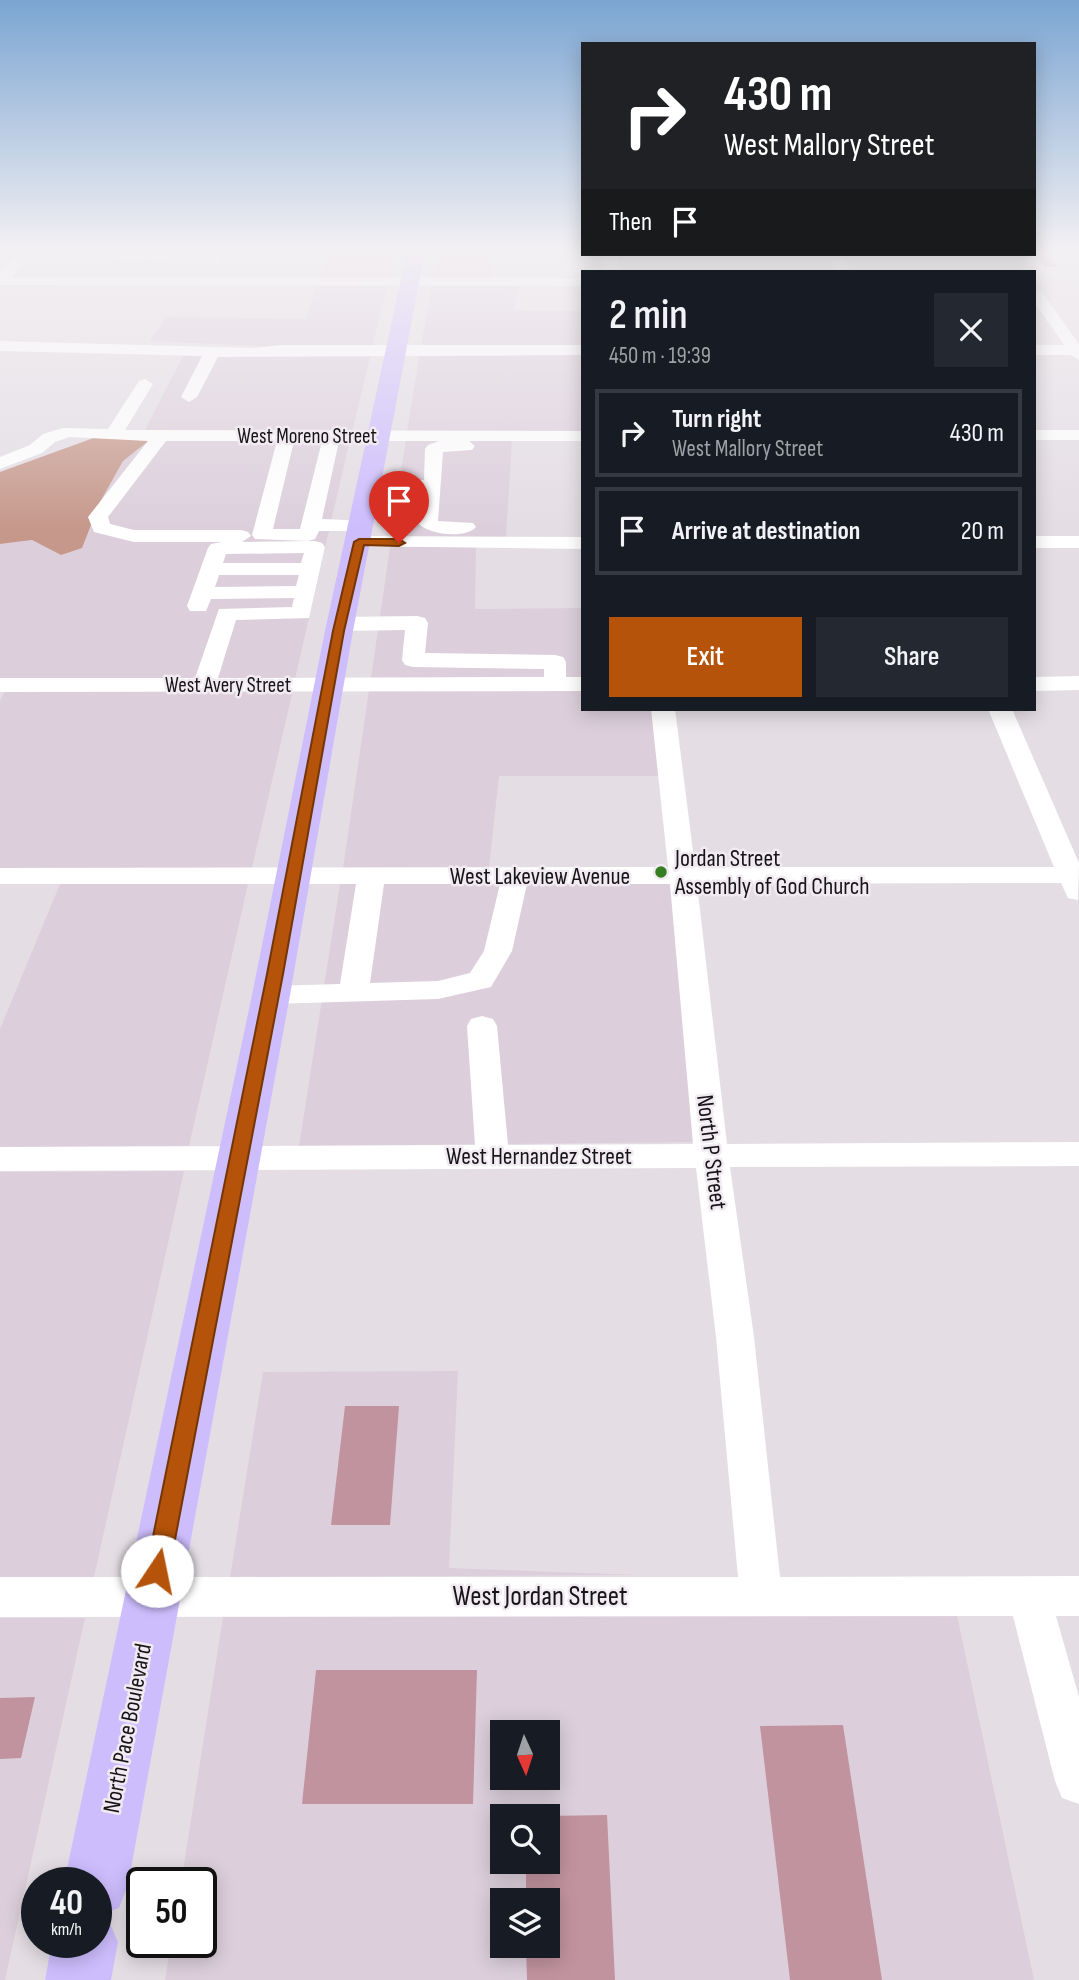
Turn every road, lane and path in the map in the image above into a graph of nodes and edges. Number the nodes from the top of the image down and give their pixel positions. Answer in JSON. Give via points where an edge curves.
{"nodes":[{"id":1,"x":65,"y":343,"type":"edge"},
{"id":2,"x":90,"y":343,"type":"edge"},
{"id":3,"x":227,"y":343,"type":"edge"},
{"id":4,"x":398,"y":343,"type":"edge"},
{"id":5,"x":76,"y":344,"type":"junction"},
{"id":6,"x":0,"y":346,"type":"edge"},
{"id":7,"x":281,"y":350,"type":"junction"},
{"id":8,"x":397,"y":350,"type":"junction"},
{"id":9,"x":581,"y":350,"type":"edge"},
{"id":10,"x":1036,"y":350,"type":"edge"},
{"id":11,"x":212,"y":352,"type":"junction"},
{"id":12,"x":1078,"y":352,"type":"edge"},
{"id":13,"x":145,"y":384,"type":"dead end"},
{"id":14,"x":189,"y":397,"type":"dead end"},
{"id":15,"x":114,"y":433,"type":"junction"},
{"id":16,"x":287,"y":435,"type":"junction"},
{"id":17,"x":332,"y":435,"type":"junction"},
{"id":18,"x":1036,"y":435,"type":"edge"},
{"id":19,"x":1079,"y":435,"type":"edge"},
{"id":20,"x":162,"y":436,"type":"junction"},
{"id":21,"x":380,"y":436,"type":"junction"},
{"id":22,"x":581,"y":436,"type":"edge"},
{"id":23,"x":524,"y":447,"type":"junction"},
{"id":24,"x":0,"y":464,"type":"edge"},
{"id":25,"x":323,"y":475,"type":"junction"},
{"id":26,"x":371,"y":480,"type":"junction"},
{"id":27,"x":433,"y":486,"type":"junction"},
{"id":28,"x":310,"y":525,"type":"junction"},
{"id":29,"x":361,"y":534,"type":"junction"},
{"id":30,"x":262,"y":535,"type":"junction"},
{"id":31,"x":1036,"y":542,"type":"edge"},
{"id":32,"x":1079,"y":542,"type":"edge"},
{"id":33,"x":495,"y":543,"type":"junction"},
{"id":34,"x":581,"y":543,"type":"edge"},
{"id":35,"x":305,"y":592,"type":"junction"},
{"id":36,"x":340,"y":624,"type":"junction"},
{"id":37,"x":1079,"y":683,"type":"edge"},
{"id":38,"x":329,"y":684,"type":"junction"},
{"id":39,"x":555,"y":684,"type":"junction"},
{"id":40,"x":581,"y":684,"type":"edge"},
{"id":41,"x":1036,"y":684,"type":"edge"},
{"id":42,"x":0,"y":685,"type":"edge"},
{"id":43,"x":204,"y":685,"type":"junction"},
{"id":44,"x":663,"y":711,"type":"edge"},
{"id":45,"x":1001,"y":711,"type":"edge"},
{"id":46,"x":0,"y":876,"type":"edge"},
{"id":47,"x":293,"y":876,"type":"junction"},
{"id":48,"x":371,"y":876,"type":"junction"},
{"id":49,"x":515,"y":876,"type":"junction"},
{"id":50,"x":682,"y":876,"type":"junction"},
{"id":51,"x":1076,"y":882,"type":"edge"},
{"id":52,"x":354,"y":992,"type":"junction"},
{"id":53,"x":271,"y":995,"type":"junction"},
{"id":54,"x":482,"y":1026,"type":"dead end"},
{"id":55,"x":712,"y":1154,"type":"junction"},
{"id":56,"x":1079,"y":1154,"type":"edge"},
{"id":57,"x":492,"y":1156,"type":"junction"},
{"id":58,"x":239,"y":1158,"type":"junction"},
{"id":59,"x":0,"y":1159,"type":"edge"},
{"id":60,"x":760,"y":1594,"type":"junction"},
{"id":61,"x":1029,"y":1596,"type":"junction"},
{"id":62,"x":1079,"y":1596,"type":"edge"},
{"id":63,"x":0,"y":1597,"type":"edge"},
{"id":64,"x":152,"y":1597,"type":"junction"},
{"id":65,"x":1079,"y":1781,"type":"edge"},
{"id":66,"x":100,"y":1867,"type":"edge"},
{"id":67,"x":82,"y":1958,"type":"edge"},
{"id":68,"x":78,"y":1980,"type":"edge"}],
"edges":[{"from":1,"to":5,"type":"street"},
{"from":2,"to":5,"type":"street"},
{"from":3,"to":7,"type":"street"},
{"from":4,"to":8,"type":"main road","name":"North Pace Boulevard"},
{"from":5,"to":6,"type":"street"},
{"from":5,"to":11,"type":"street"},
{"from":7,"to":8,"type":"street"},
{"from":7,"to":11,"type":"street"},
{"from":8,"to":9,"type":"street"},
{"from":8,"to":21,"type":"main road","name":"North Pace Boulevard"},
{"from":10,"to":12,"type":"street"},
{"from":11,"to":14,"type":"street"},
{"from":13,"to":15,"type":"street"},
{"from":15,"to":20,"type":"street","name":"West Moreno Street"},
{"from":15,"to":24,"type":"street","name":"West Moreno Street","via":[[64,433]]},
{"from":16,"to":17,"type":"street","name":"West Moreno Street"},
{"from":16,"to":20,"type":"street","name":"West Moreno Street"},
{"from":16,"to":30,"type":"street"},
{"from":17,"to":21,"type":"street","name":"West Moreno Street"},
{"from":17,"to":25,"type":"street"},
{"from":18,"to":19,"type":"street"},
{"from":20,"to":30,"type":"street","via":[[97,517],[101,528],[134,536]]},
{"from":21,"to":23,"type":"street","name":"West Moreno Street"},
{"from":21,"to":26,"type":"main road","name":"North Pace Boulevard"},
{"from":22,"to":23,"type":"street","name":"West Moreno Street"},
{"from":23,"to":27,"type":"street","via":[[436,447]]},
{"from":25,"to":26,"type":"street"},
{"from":25,"to":28,"type":"street"},
{"from":26,"to":27,"type":"street"},
{"from":26,"to":29,"type":"main road","name":"North Pace Boulevard"},
{"from":27,"to":33,"type":"street","via":[[430,526],[493,528]]},
{"from":28,"to":29,"type":"street"},
{"from":28,"to":30,"type":"street","via":[[309,535]]},
{"from":29,"to":33,"type":"street"},
{"from":29,"to":36,"type":"main road","name":"North Pace Boulevard"},
{"from":31,"to":32,"type":"street"},
{"from":33,"to":34,"type":"street"},
{"from":35,"to":35,"type":"street","via":[[315,547],[218,548],[200,599]]},
{"from":35,"to":43,"type":"street","via":[[301,613],[227,614]]},
{"from":36,"to":38,"type":"main road","name":"North Pace Boulevard"},
{"from":36,"to":39,"type":"street","via":[[417,623],[413,660],[555,662]]},
{"from":37,"to":41,"type":"street"},
{"from":38,"to":39,"type":"street","name":"West Avery Street"},
{"from":38,"to":43,"type":"street","name":"West Avery Street"},
{"from":38,"to":47,"type":"main road","name":"North Pace Boulevard"},
{"from":39,"to":40,"type":"street","name":"West Avery Street"},
{"from":42,"to":43,"type":"street","name":"West Avery Street"},
{"from":44,"to":50,"type":"street","name":"North P Street"},
{"from":45,"to":51,"type":"street"},
{"from":46,"to":47,"type":"street","name":"West Lakeview Avenue"},
{"from":47,"to":48,"type":"street","name":"West Lakeview Avenue"},
{"from":47,"to":53,"type":"main road","name":"North Pace Boulevard"},
{"from":48,"to":49,"type":"street","name":"West Lakeview Avenue"},
{"from":48,"to":52,"type":"street"},
{"from":49,"to":50,"type":"street","name":"West Lakeview Avenue"},
{"from":49,"to":52,"type":"street","via":[[498,951],[481,980],[438,990]]},
{"from":50,"to":51,"type":"street","name":"West Lakeview Avenue"},
{"from":50,"to":55,"type":"street","name":"North P Street"},
{"from":52,"to":53,"type":"street"},
{"from":53,"to":58,"type":"main road","name":"North Pace Boulevard"},
{"from":54,"to":57,"type":"street"},
{"from":55,"to":56,"type":"street","name":"West Hernandez Street"},
{"from":55,"to":57,"type":"street","name":"West Hernandez Street"},
{"from":55,"to":60,"type":"street","name":"North P Street","via":[[740,1377]]},
{"from":57,"to":58,"type":"street","name":"West Hernandez Street"},
{"from":58,"to":59,"type":"street","name":"West Hernandez Street"},
{"from":58,"to":64,"type":"main road","name":"North Pace Boulevard"},
{"from":60,"to":61,"type":"street","name":"West Jordan Street"},
{"from":60,"to":64,"type":"street","name":"West Jordan Street"},
{"from":61,"to":62,"type":"street","name":"West Jordan Street"},
{"from":61,"to":65,"type":"street"},
{"from":63,"to":64,"type":"street","name":"West Jordan Street"},
{"from":64,"to":66,"type":"main road","name":"North Pace Boulevard"},
{"from":67,"to":68,"type":"main road"}]}
